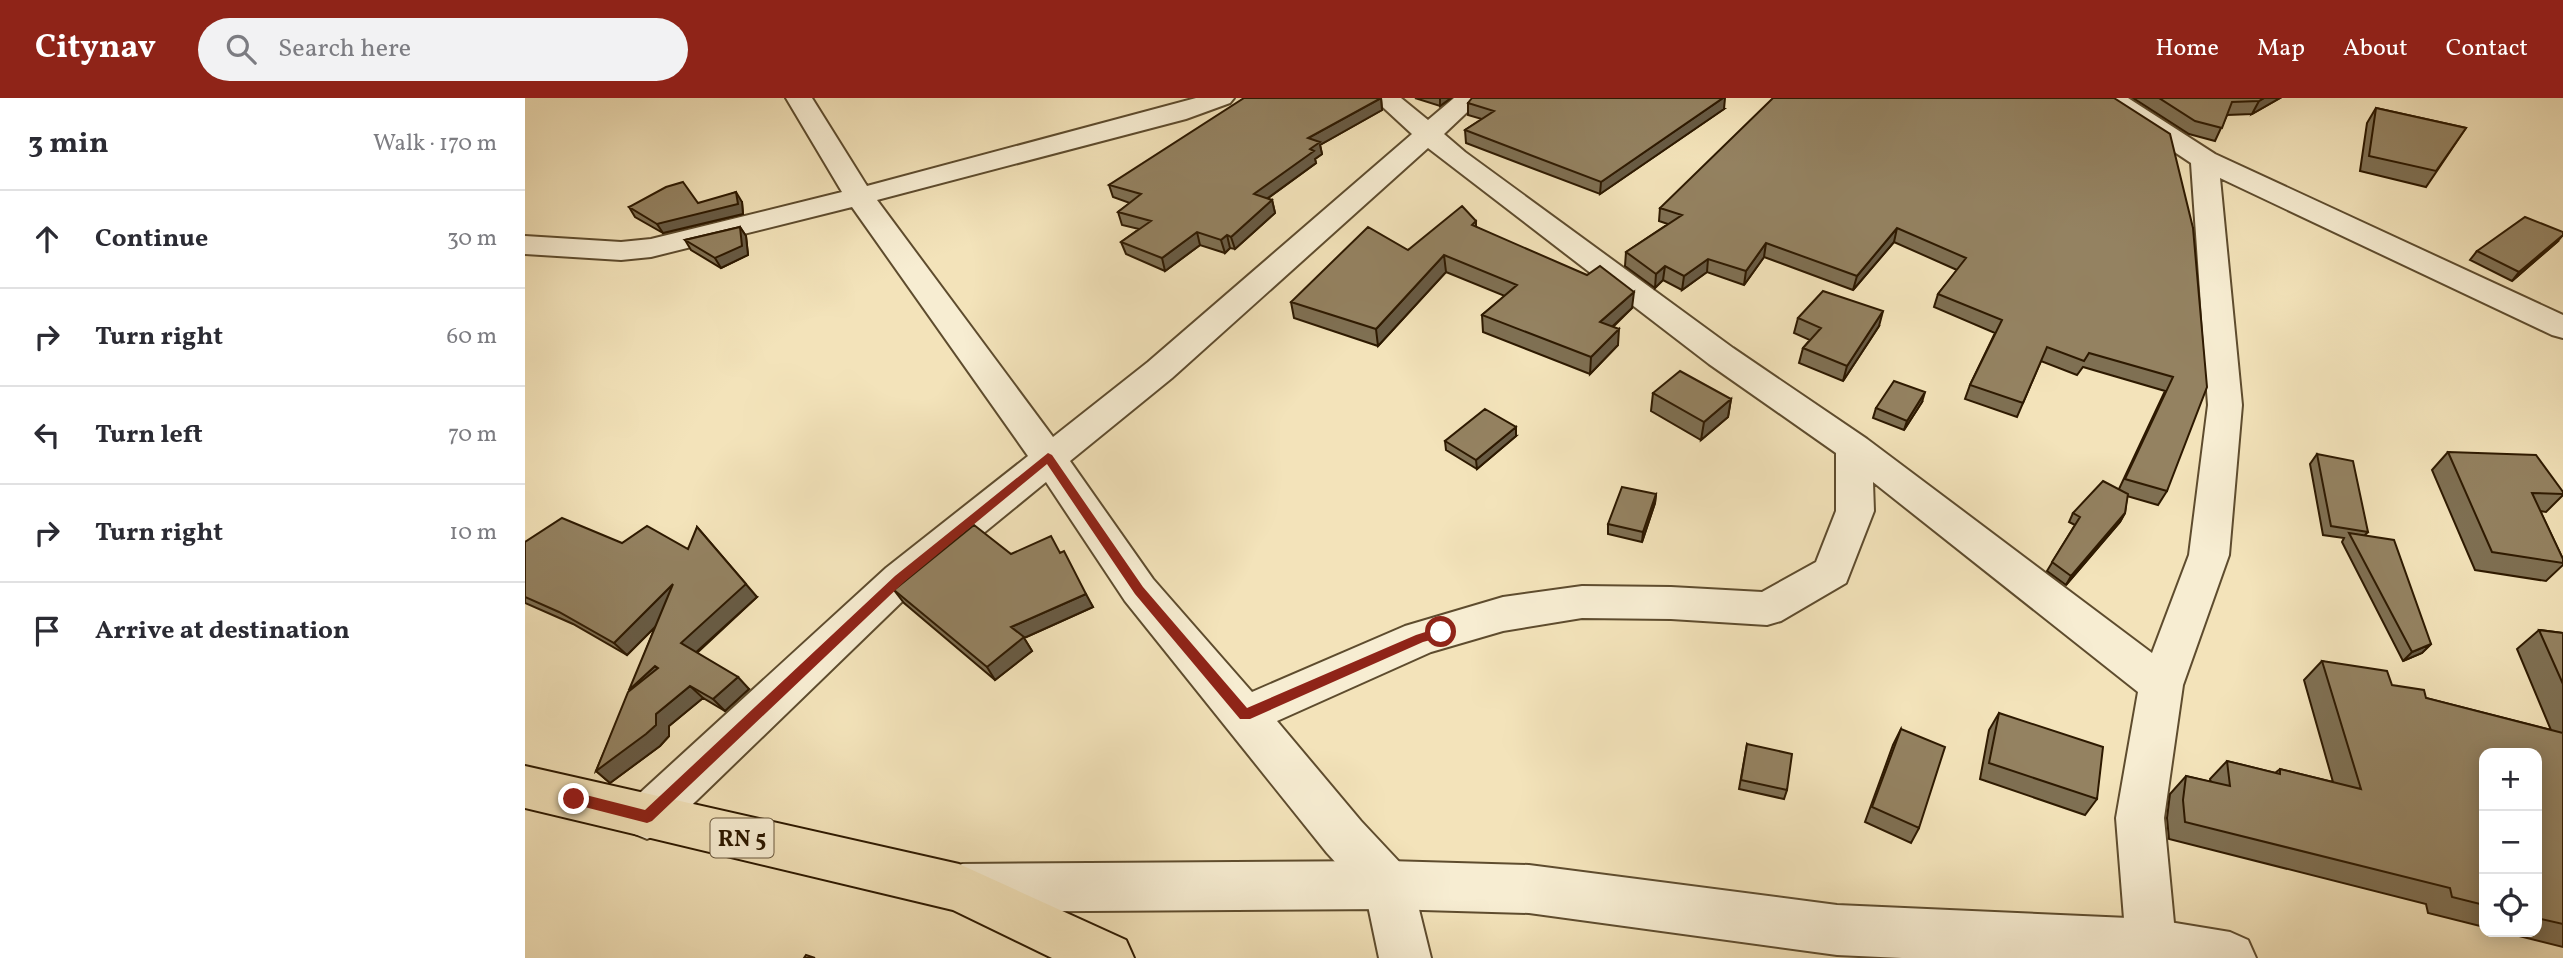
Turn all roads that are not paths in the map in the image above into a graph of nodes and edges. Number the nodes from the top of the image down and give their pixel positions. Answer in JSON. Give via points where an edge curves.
{"nodes":[{"id":1,"x":799,"y":98,"type":"edge"},
{"id":2,"x":1221,"y":98,"type":"edge"},
{"id":3,"x":1386,"y":98,"type":"edge"},
{"id":4,"x":1469,"y":98,"type":"edge"},
{"id":5,"x":2110,"y":98,"type":"edge"},
{"id":6,"x":1428,"y":134,"type":"junction"},
{"id":7,"x":2205,"y":160,"type":"junction"},
{"id":8,"x":858,"y":195,"type":"junction"},
{"id":9,"x":525,"y":245,"type":"edge"},
{"id":10,"x":2563,"y":328,"type":"edge"},
{"id":11,"x":1854,"y":448,"type":"junction"},
{"id":12,"x":1048,"y":457,"type":"junction"},
{"id":13,"x":2161,"y":685,"type":"junction"},
{"id":14,"x":1245,"y":715,"type":"junction"},
{"id":15,"x":525,"y":787,"type":"edge"},
{"id":16,"x":647,"y":817,"type":"junction"},
{"id":17,"x":1388,"y":885,"type":"junction"},
{"id":18,"x":959,"y":888,"type":"junction"},
{"id":19,"x":2149,"y":951,"type":"edge"},
{"id":20,"x":1108,"y":958,"type":"edge"},
{"id":21,"x":1405,"y":958,"type":"edge"},
{"id":22,"x":2230,"y":958,"type":"edge"}],
"edges":[{"from":1,"to":8,"type":"street"},
{"from":2,"to":8,"type":"street"},
{"from":3,"to":6,"type":"street"},
{"from":4,"to":6,"type":"street"},
{"from":5,"to":7,"type":"street"},
{"from":6,"to":11,"type":"street","via":[[1564,241]]},
{"from":6,"to":12,"type":"street","via":[[1160,370]]},
{"from":7,"to":10,"type":"street"},
{"from":7,"to":13,"type":"street","via":[[2225,405],[2209,555]]},
{"from":8,"to":9,"type":"street","via":[[651,248],[621,251]]},
{"from":8,"to":12,"type":"street"},
{"from":11,"to":13,"type":"street"},
{"from":11,"to":14,"type":"street","via":[[1855,511],[1832,572],[1767,609],[1582,602],[1503,614],[1420,638]]},
{"from":12,"to":14,"type":"street","via":[[1139,590]]},
{"from":12,"to":16,"type":"street","via":[[899,579]]},
{"from":13,"to":19,"type":"street","via":[[2140,818]]},
{"from":14,"to":17,"type":"street"},
{"from":15,"to":16,"type":"main road","number":"RN 5"},
{"from":16,"to":18,"type":"main road","number":"RN 5"},
{"from":17,"to":18,"type":"street"},
{"from":17,"to":19,"type":"street","via":[[1529,889],[1837,930]]},
{"from":17,"to":21,"type":"street"},
{"from":18,"to":20,"type":"main road"},
{"from":19,"to":22,"type":"street"}]}
